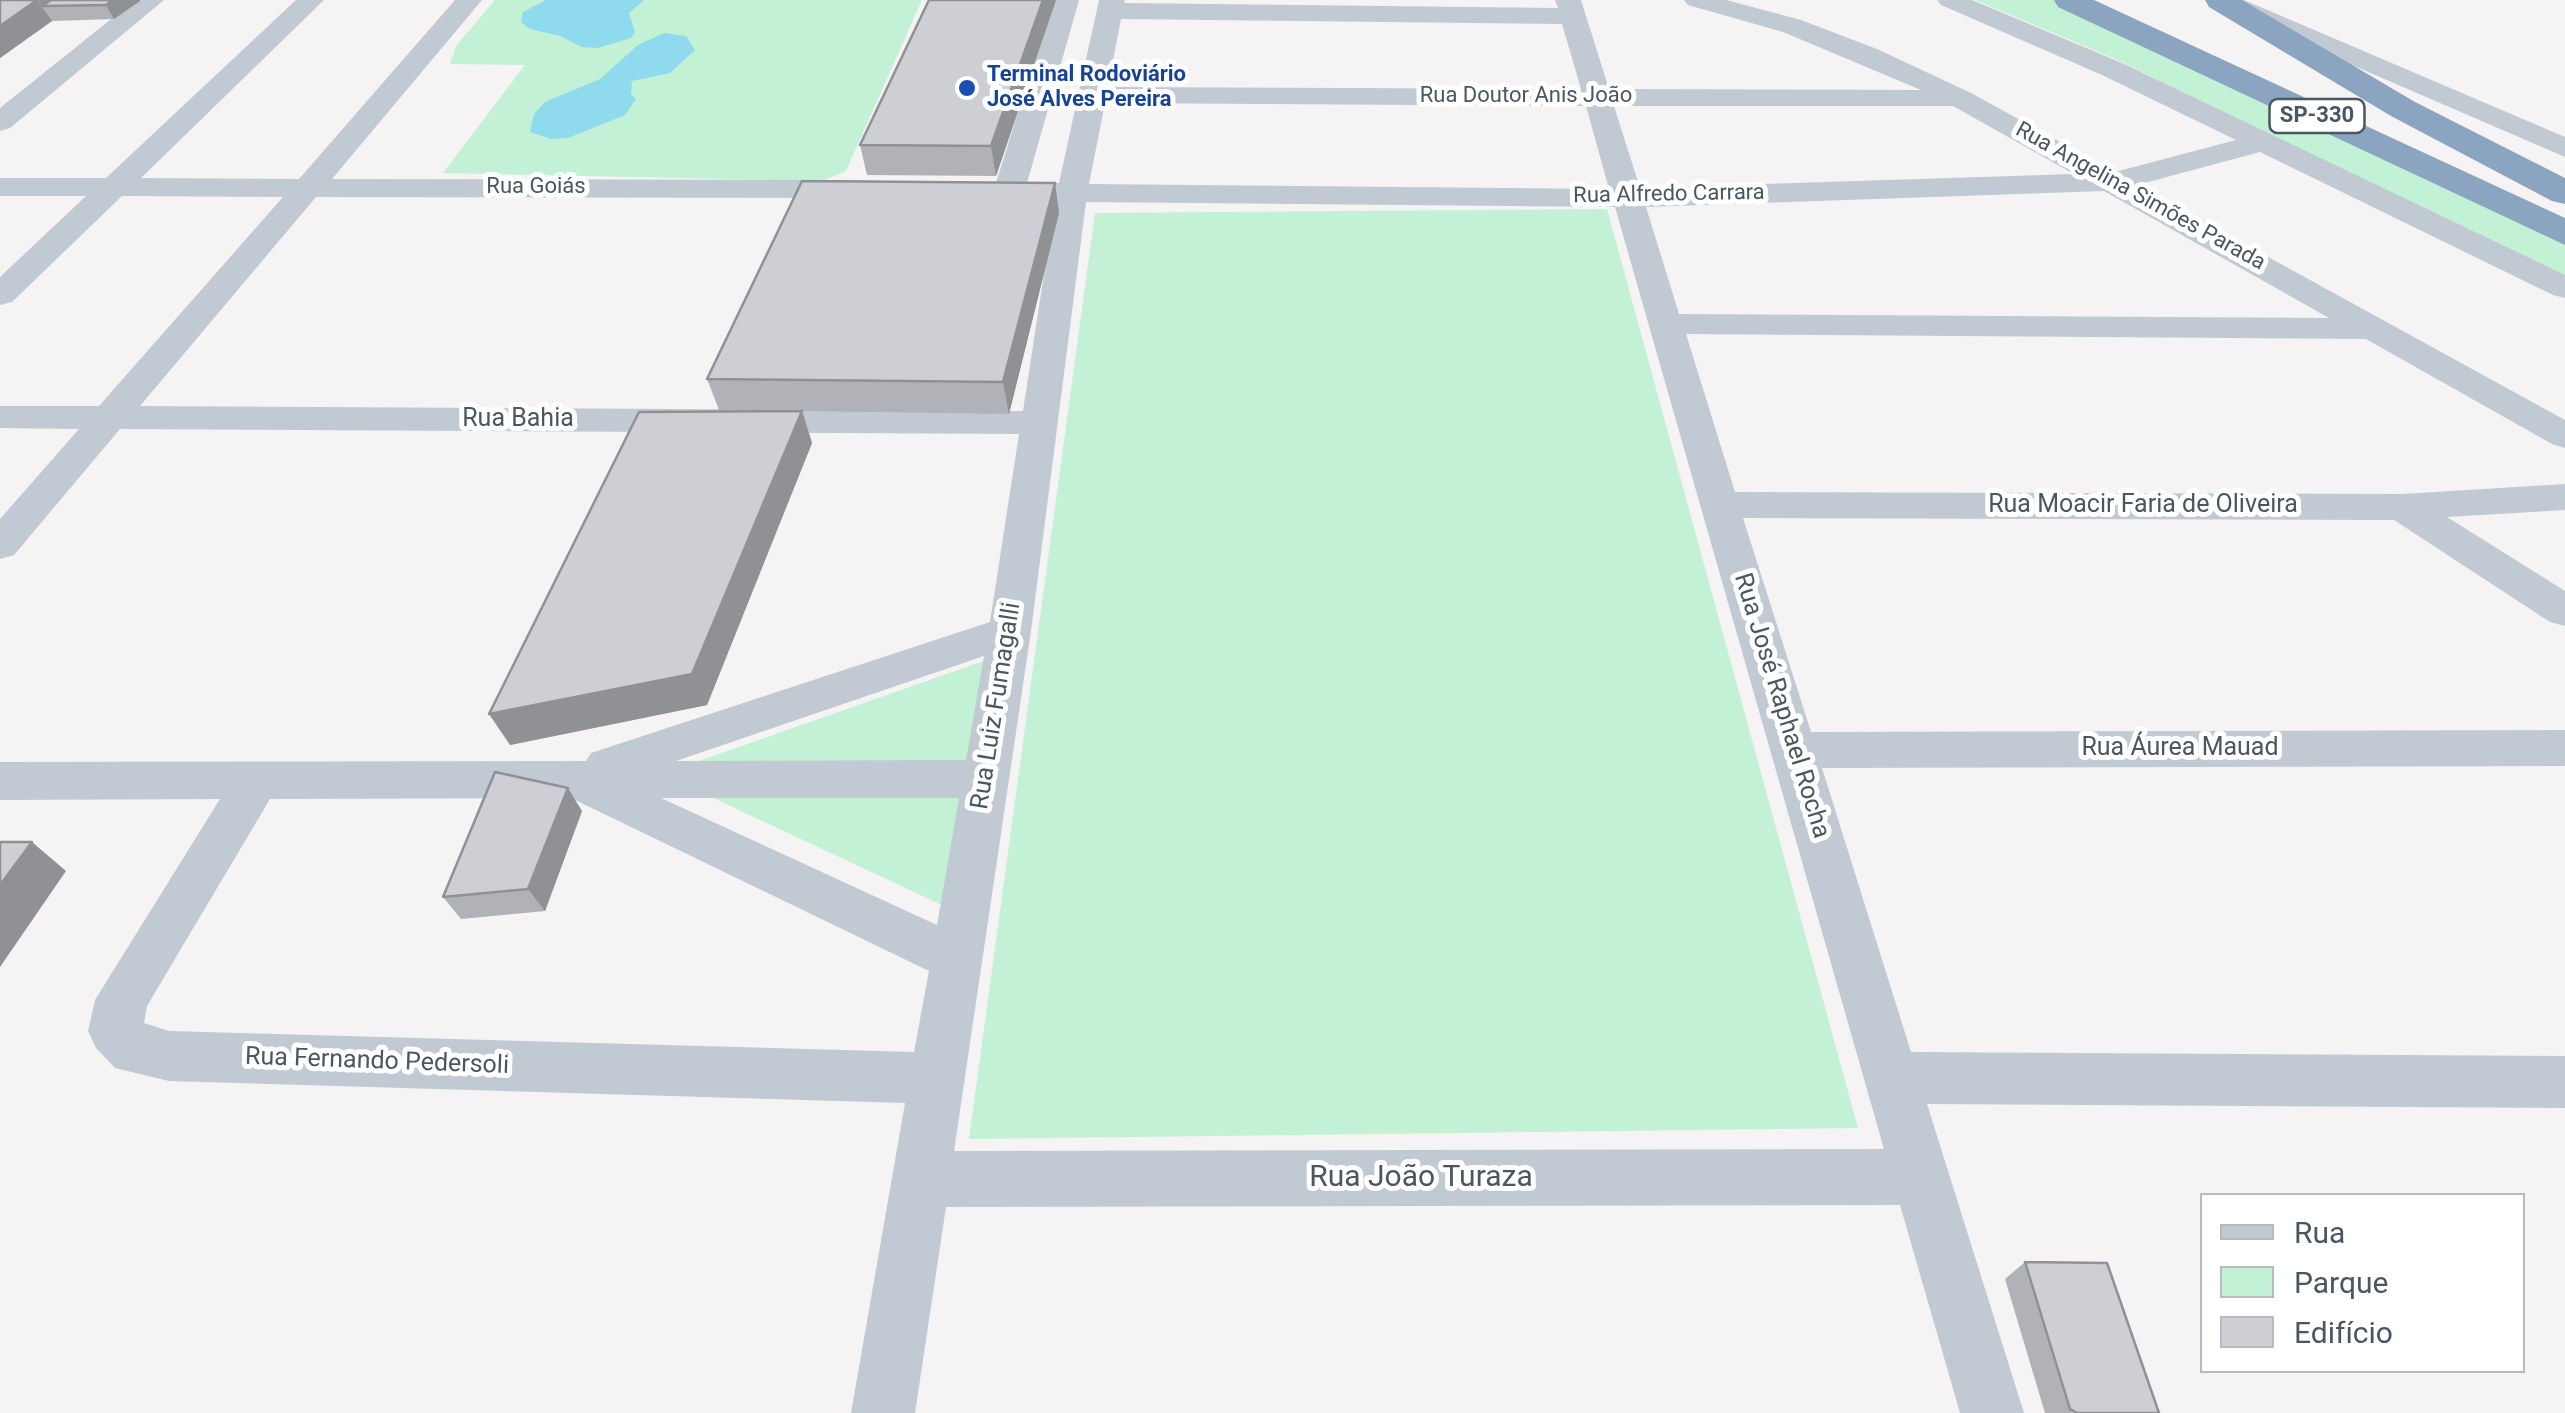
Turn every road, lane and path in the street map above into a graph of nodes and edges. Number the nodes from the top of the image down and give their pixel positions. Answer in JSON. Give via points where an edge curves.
{"nodes":[{"id":1,"x":151,"y":0,"type":"edge"},
{"id":2,"x":311,"y":0,"type":"edge"},
{"id":3,"x":469,"y":0,"type":"edge"},
{"id":4,"x":1066,"y":0,"type":"edge"},
{"id":5,"x":1697,"y":0,"type":"edge"},
{"id":6,"x":1950,"y":0,"type":"edge"},
{"id":7,"x":2066,"y":0,"type":"edge"},
{"id":8,"x":2221,"y":0,"type":"edge"},
{"id":9,"x":1111,"y":6,"type":"edge"},
{"id":10,"x":1571,"y":8,"type":"edge"},
{"id":11,"x":2124,"y":10,"type":"edge"},
{"id":12,"x":1092,"y":96,"type":"junction"},
{"id":13,"x":1599,"y":96,"type":"junction"},
{"id":14,"x":1961,"y":99,"type":"junction"},
{"id":15,"x":0,"y":122,"type":"edge"},
{"id":16,"x":2260,"y":143,"type":"junction"},
{"id":17,"x":2565,"y":148,"type":"edge"},
{"id":18,"x":864,"y":155,"type":"edge"},
{"id":19,"x":2114,"y":182,"type":"junction"},
{"id":20,"x":307,"y":185,"type":"junction"},
{"id":21,"x":114,"y":186,"type":"junction"},
{"id":22,"x":0,"y":187,"type":"edge"},
{"id":23,"x":848,"y":189,"type":"junction"},
{"id":24,"x":888,"y":190,"type":"edge"},
{"id":25,"x":975,"y":192,"type":"edge"},
{"id":26,"x":1009,"y":192,"type":"junction"},
{"id":27,"x":1072,"y":193,"type":"junction"},
{"id":28,"x":2565,"y":194,"type":"edge"},
{"id":29,"x":1629,"y":198,"type":"junction"},
{"id":30,"x":2565,"y":233,"type":"edge"},
{"id":31,"x":2565,"y":288,"type":"edge"},
{"id":32,"x":0,"y":295,"type":"edge"},
{"id":33,"x":1667,"y":324,"type":"junction"},
{"id":34,"x":2378,"y":329,"type":"junction"},
{"id":35,"x":0,"y":418,"type":"edge"},
{"id":36,"x":108,"y":418,"type":"junction"},
{"id":37,"x":1036,"y":422,"type":"junction"},
{"id":38,"x":2565,"y":436,"type":"edge"},
{"id":39,"x":2565,"y":497,"type":"edge"},
{"id":40,"x":1721,"y":504,"type":"junction"},
{"id":41,"x":2402,"y":507,"type":"junction"},
{"id":42,"x":0,"y":545,"type":"edge"},
{"id":43,"x":2565,"y":610,"type":"edge"},
{"id":44,"x":1010,"y":631,"type":"junction"},
{"id":45,"x":2565,"y":748,"type":"edge"},
{"id":46,"x":1794,"y":750,"type":"junction"},
{"id":47,"x":572,"y":778,"type":"junction"},
{"id":48,"x":986,"y":778,"type":"junction"},
{"id":49,"x":257,"y":780,"type":"junction"},
{"id":50,"x":0,"y":781,"type":"edge"},
{"id":51,"x":956,"y":958,"type":"junction"},
{"id":52,"x":937,"y":1078,"type":"junction"},
{"id":53,"x":1893,"y":1078,"type":"junction"},
{"id":54,"x":2565,"y":1082,"type":"edge"},
{"id":55,"x":1922,"y":1177,"type":"junction"},
{"id":56,"x":920,"y":1180,"type":"junction"},
{"id":57,"x":883,"y":1413,"type":"edge"},
{"id":58,"x":1992,"y":1413,"type":"edge"}],
"edges":[{"from":1,"to":15,"type":"street"},
{"from":2,"to":21,"type":"street"},
{"from":3,"to":20,"type":"street"},
{"from":4,"to":26,"type":"street"},
{"from":5,"to":14,"type":"street","name":"Rua Angelina Simões Parada","via":[[1792,26]]},
{"from":6,"to":16,"type":"street","via":[[2112,69]]},
{"from":7,"to":11,"type":"highway","number":"SP-330"},
{"from":8,"to":17,"type":"street"},
{"from":8,"to":28,"type":"highway","via":[[2403,109]]},
{"from":9,"to":10,"type":"street"},
{"from":9,"to":12,"type":"street","name":"Rua Luiz Fumagalli"},
{"from":10,"to":13,"type":"street","name":"Rua José Raphael Rocha"},
{"from":11,"to":28,"type":"highway","number":"SP-330"},
{"from":11,"to":30,"type":"highway","number":"SP-330"},
{"from":12,"to":13,"type":"street","name":"Rua Doutor Anis João"},
{"from":12,"to":27,"type":"street","name":"Rua Luiz Fumagalli"},
{"from":13,"to":14,"type":"street","name":"Rua Doutor Anis João"},
{"from":13,"to":29,"type":"street","name":"Rua José Raphael Rocha"},
{"from":14,"to":19,"type":"street","name":"Rua Angelina Simões Parada"},
{"from":16,"to":19,"type":"street","name":"Rua Alfredo Carrara"},
{"from":16,"to":31,"type":"street"},
{"from":18,"to":23,"type":"street"},
{"from":19,"to":29,"type":"street","name":"Rua Alfredo Carrara"},
{"from":19,"to":34,"type":"street","name":"Rua Angelina Simões Parada"},
{"from":20,"to":21,"type":"street","name":"Rua Goiás"},
{"from":20,"to":23,"type":"street","name":"Rua Goiás"},
{"from":20,"to":36,"type":"street"},
{"from":21,"to":22,"type":"street","name":"Rua Goiás"},
{"from":21,"to":32,"type":"street"},
{"from":23,"to":24,"type":"street","name":"Rua Goiás"},
{"from":25,"to":26,"type":"street"},
{"from":26,"to":27,"type":"street"},
{"from":27,"to":29,"type":"street","name":"Rua Alfredo Carrara"},
{"from":27,"to":37,"type":"street","name":"Rua Luiz Fumagalli"},
{"from":29,"to":33,"type":"street","name":"Rua José Raphael Rocha"},
{"from":33,"to":34,"type":"street"},
{"from":33,"to":40,"type":"street","name":"Rua José Raphael Rocha"},
{"from":34,"to":38,"type":"street","name":"Rua Angelina Simões Parada"},
{"from":35,"to":36,"type":"street","name":"Rua Bahia"},
{"from":36,"to":37,"type":"street","name":"Rua Bahia"},
{"from":36,"to":42,"type":"street"},
{"from":37,"to":44,"type":"street","name":"Rua Luiz Fumagalli"},
{"from":39,"to":41,"type":"street","name":"Rua Moacir Faria de Oliveira"},
{"from":40,"to":41,"type":"street","name":"Rua Moacir Faria de Oliveira"},
{"from":40,"to":46,"type":"street","name":"Rua José Raphael Rocha"},
{"from":41,"to":43,"type":"street"},
{"from":44,"to":47,"type":"street"},
{"from":44,"to":48,"type":"street","name":"Rua Luiz Fumagalli"},
{"from":45,"to":46,"type":"street","name":"Rua Áurea Mauad"},
{"from":46,"to":53,"type":"street","name":"Rua José Raphael Rocha"},
{"from":47,"to":48,"type":"street"},
{"from":47,"to":49,"type":"street"},
{"from":47,"to":51,"type":"street"},
{"from":48,"to":51,"type":"street","name":"Rua Luiz Fumagalli"},
{"from":49,"to":50,"type":"street"},
{"from":49,"to":52,"type":"street","name":"Rua Fernando Pedersoli","via":[[122,1000],[116,1031],[134,1050]]},
{"from":51,"to":52,"type":"street","name":"Rua Luiz Fumagalli"},
{"from":52,"to":56,"type":"street","name":"Rua Luiz Fumagalli"},
{"from":53,"to":54,"type":"street"},
{"from":53,"to":55,"type":"street","name":"Rua José Raphael Rocha"},
{"from":55,"to":56,"type":"street","name":"Rua João Turaza"},
{"from":55,"to":58,"type":"street","name":"Rua José Raphael Rocha"},
{"from":56,"to":57,"type":"street","name":"Rua Luiz Fumagalli"}]}
